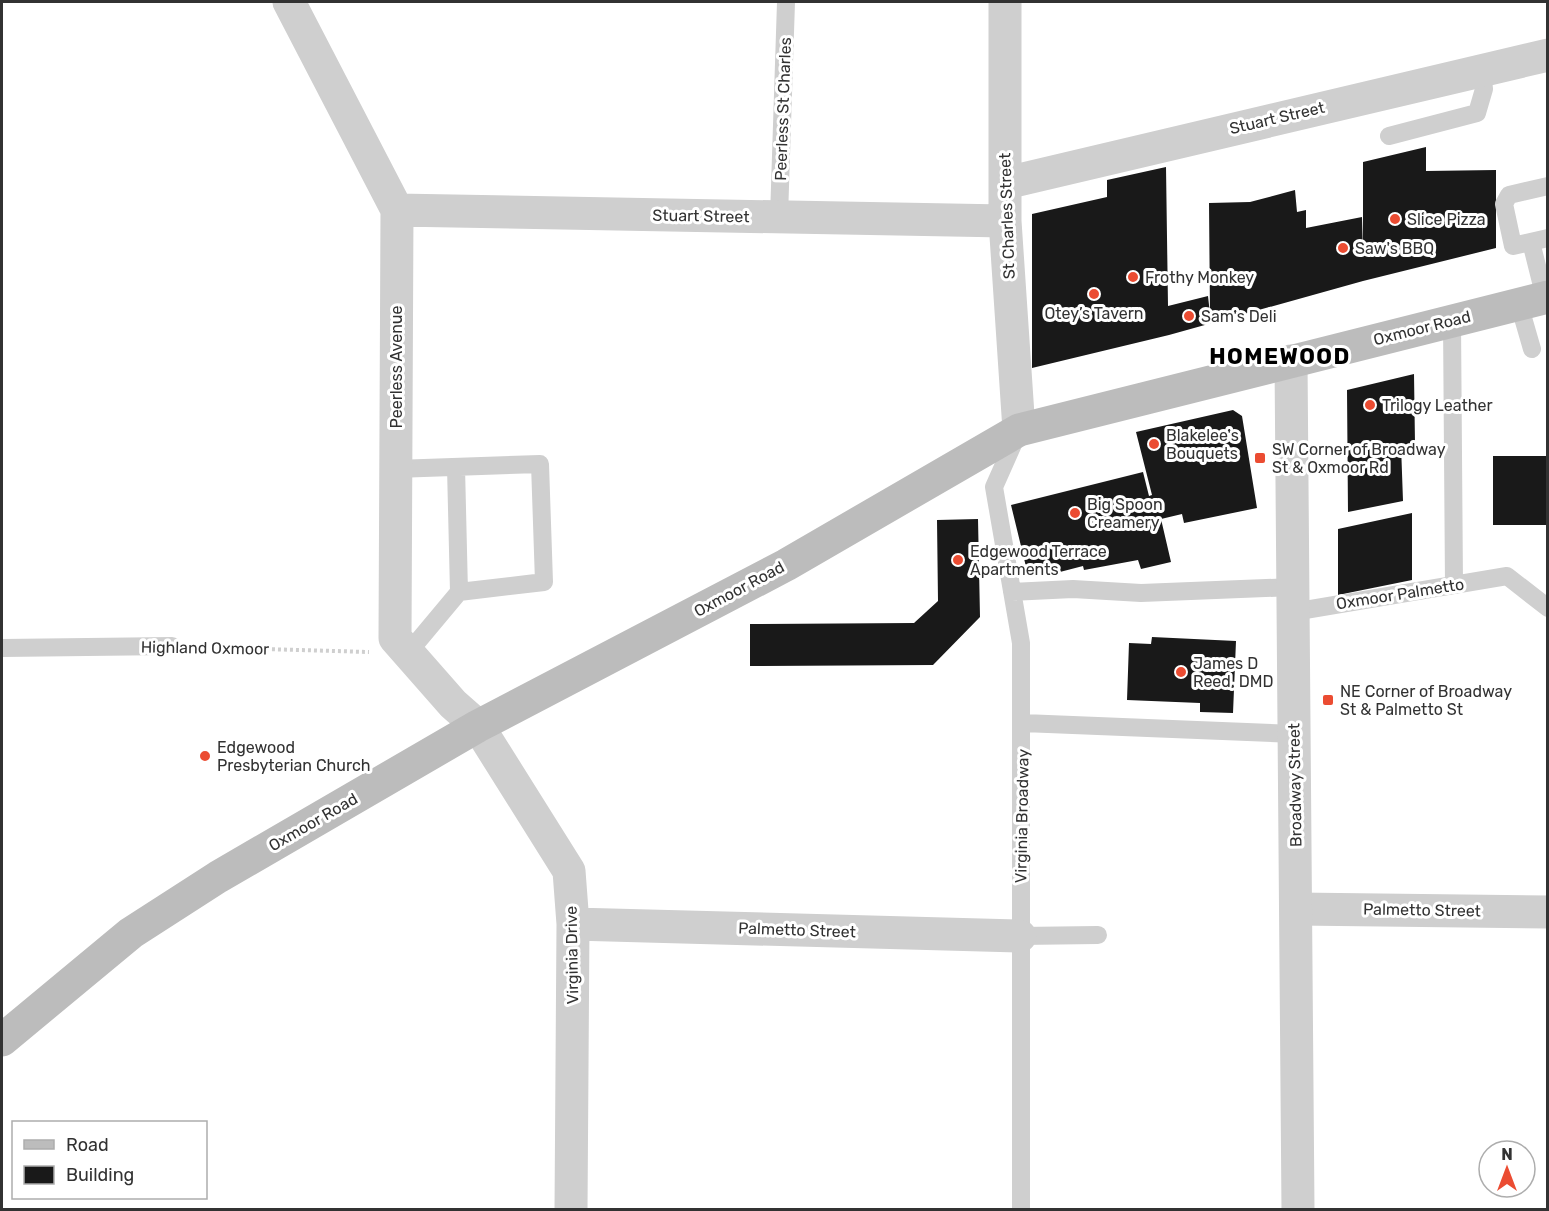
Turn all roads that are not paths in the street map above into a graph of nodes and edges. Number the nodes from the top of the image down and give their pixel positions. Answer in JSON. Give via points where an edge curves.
{"nodes":[{"id":1,"x":289,"y":2,"type":"edge"},
{"id":2,"x":786,"y":2,"type":"edge"},
{"id":3,"x":1005,"y":2,"type":"edge"},
{"id":4,"x":1548,"y":55,"type":"edge"},
{"id":5,"x":1482,"y":70,"type":"junction"},
{"id":6,"x":1389,"y":136,"type":"dead end"},
{"id":7,"x":1006,"y":183,"type":"junction"},
{"id":8,"x":1541,"y":192,"type":"edge"},
{"id":9,"x":397,"y":210,"type":"junction"},
{"id":10,"x":779,"y":217,"type":"junction"},
{"id":11,"x":1005,"y":221,"type":"junction"},
{"id":12,"x":1543,"y":237,"type":"edge"},
{"id":13,"x":1537,"y":300,"type":"edge"},
{"id":14,"x":1452,"y":321,"type":"junction"},
{"id":15,"x":1532,"y":349,"type":"dead end"},
{"id":16,"x":1291,"y":361,"type":"junction"},
{"id":17,"x":1019,"y":430,"type":"junction"},
{"id":18,"x":456,"y":467,"type":"junction"},
{"id":19,"x":395,"y":469,"type":"junction"},
{"id":20,"x":1454,"y":585,"type":"junction"},
{"id":21,"x":459,"y":592,"type":"junction"},
{"id":22,"x":1012,"y":592,"type":"junction"},
{"id":23,"x":1293,"y":599,"type":"junction"},
{"id":24,"x":1548,"y":608,"type":"edge"},
{"id":25,"x":172,"y":646,"type":"road end"},
{"id":26,"x":2,"y":648,"type":"edge"},
{"id":27,"x":408,"y":653,"type":"junction"},
{"id":28,"x":1023,"y":723,"type":"junction"},
{"id":29,"x":478,"y":726,"type":"junction"},
{"id":30,"x":1294,"y":734,"type":"junction"},
{"id":31,"x":1297,"y":909,"type":"junction"},
{"id":32,"x":1548,"y":912,"type":"edge"},
{"id":33,"x":573,"y":924,"type":"junction"},
{"id":34,"x":1098,"y":935,"type":"dead end"},
{"id":35,"x":1020,"y":936,"type":"junction"},
{"id":36,"x":2,"y":1040,"type":"edge"},
{"id":37,"x":571,"y":1209,"type":"edge"},
{"id":38,"x":1021,"y":1209,"type":"edge"},
{"id":39,"x":1298,"y":1209,"type":"edge"}],
"edges":[{"from":1,"to":9,"type":"street","name":"Peerless Avenue"},
{"from":2,"to":10,"type":"lane","name":"Peerless St Charles"},
{"from":3,"to":7,"type":"street","name":"St Charles Street"},
{"from":4,"to":5,"type":"street","name":"Stuart Street"},
{"from":5,"to":6,"type":"lane","via":[[1484,89],[1477,113]]},
{"from":5,"to":7,"type":"street","name":"Stuart Street"},
{"from":7,"to":11,"type":"street","name":"St Charles Street"},
{"from":8,"to":12,"type":"lane","via":[[1509,195],[1504,204],[1513,246]]},
{"from":9,"to":10,"type":"street","name":"Stuart Street"},
{"from":9,"to":19,"type":"street","name":"Peerless Avenue"},
{"from":10,"to":11,"type":"street","name":"Stuart Street"},
{"from":11,"to":17,"type":"street","name":"St Charles Street"},
{"from":12,"to":13,"type":"lane"},
{"from":13,"to":14,"type":"main road","name":"Oxmoor Road"},
{"from":13,"to":15,"type":"lane"},
{"from":14,"to":16,"type":"main road","name":"Oxmoor Road"},
{"from":14,"to":20,"type":"lane"},
{"from":16,"to":17,"type":"main road","name":"Oxmoor Road"},
{"from":16,"to":23,"type":"street","name":"Broadway Street"},
{"from":17,"to":22,"type":"lane","name":"Virginia Broadway","via":[[994,487]]},
{"from":17,"to":29,"type":"main road","name":"Oxmoor Road","via":[[786,565]]},
{"from":18,"to":19,"type":"lane"},
{"from":18,"to":21,"type":"lane"},
{"from":18,"to":21,"type":"lane","via":[[540,464],[544,582]]},
{"from":19,"to":27,"type":"street","name":"Peerless Avenue","via":[[395,638]]},
{"from":20,"to":23,"type":"lane","name":"Oxmoor Palmetto"},
{"from":20,"to":24,"type":"lane","name":"Oxmoor Palmetto","via":[[1507,576]]},
{"from":21,"to":27,"type":"lane"},
{"from":22,"to":23,"type":"lane","name":"Oxmoor Palmetto","via":[[1073,589]]},
{"from":22,"to":28,"type":"lane","name":"Virginia Broadway","via":[[1021,644]]},
{"from":23,"to":30,"type":"street","name":"Broadway Street"},
{"from":25,"to":26,"type":"lane","name":"Highland Oxmoor"},
{"from":27,"to":29,"type":"street","name":"Peerless Avenue"},
{"from":28,"to":30,"type":"lane"},
{"from":28,"to":35,"type":"lane","name":"Virginia Broadway"},
{"from":29,"to":33,"type":"street","name":"Virginia Drive","via":[[569,871]]},
{"from":29,"to":36,"type":"main road","name":"Oxmoor Road","via":[[218,877],[131,933]]},
{"from":30,"to":31,"type":"street","name":"Broadway Street"},
{"from":31,"to":32,"type":"street","name":"Palmetto Street"},
{"from":31,"to":39,"type":"street","name":"Broadway Street"},
{"from":33,"to":35,"type":"street","name":"Palmetto Street"},
{"from":33,"to":37,"type":"street","name":"Virginia Drive"},
{"from":34,"to":35,"type":"lane"},
{"from":35,"to":38,"type":"lane","name":"Virginia Broadway"}]}
